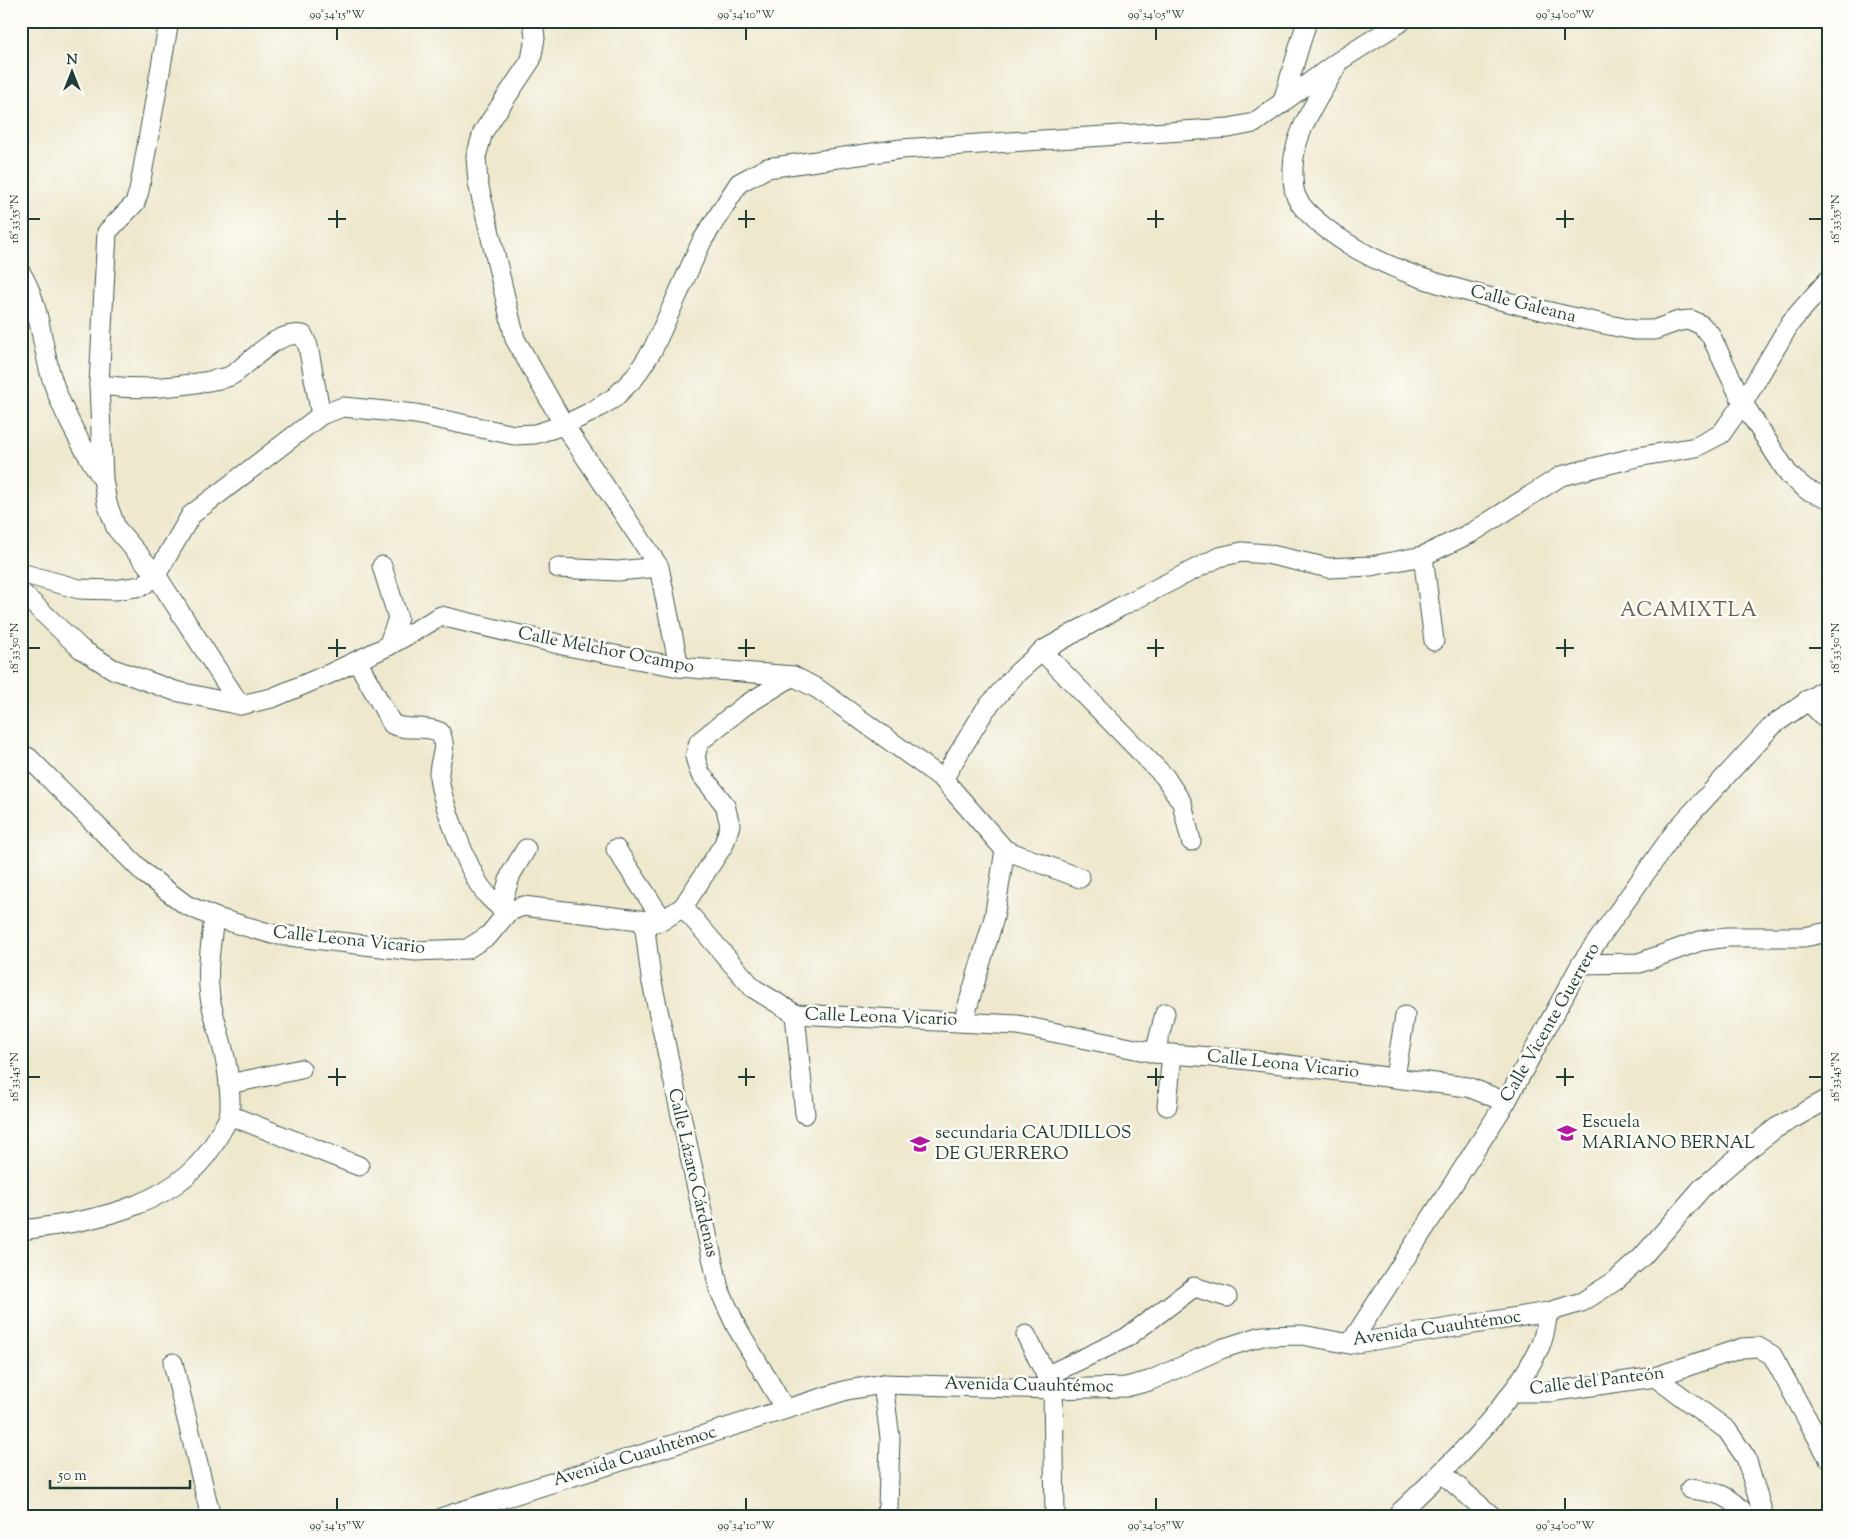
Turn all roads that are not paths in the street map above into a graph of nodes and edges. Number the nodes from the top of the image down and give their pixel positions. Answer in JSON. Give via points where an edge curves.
{"nodes":[{"id":1,"x":169,"y":21,"type":"edge"},
{"id":2,"x":533,"y":21,"type":"edge"},
{"id":3,"x":1307,"y":21,"type":"edge"},
{"id":4,"x":1402,"y":21,"type":"edge"},
{"id":5,"x":1339,"y":61,"type":"junction"},
{"id":6,"x":1282,"y":104,"type":"junction"},
{"id":7,"x":21,"y":274,"type":"edge"},
{"id":8,"x":1828,"y":280,"type":"edge"},
{"id":9,"x":99,"y":384,"type":"junction"},
{"id":10,"x":1743,"y":403,"type":"junction"},
{"id":11,"x":320,"y":415,"type":"junction"},
{"id":12,"x":564,"y":425,"type":"junction"},
{"id":13,"x":103,"y":479,"type":"junction"},
{"id":14,"x":1828,"y":498,"type":"edge"},
{"id":15,"x":1423,"y":556,"type":"junction"},
{"id":16,"x":382,"y":566,"type":"dead end"},
{"id":17,"x":659,"y":567,"type":"junction"},
{"id":18,"x":558,"y":568,"type":"dead end"},
{"id":19,"x":21,"y":573,"type":"edge"},
{"id":20,"x":156,"y":576,"type":"junction"},
{"id":21,"x":21,"y":592,"type":"edge"},
{"id":22,"x":1434,"y":641,"type":"dead end"},
{"id":23,"x":388,"y":646,"type":"junction"},
{"id":24,"x":1042,"y":651,"type":"junction"},
{"id":25,"x":357,"y":661,"type":"junction"},
{"id":26,"x":679,"y":667,"type":"junction"},
{"id":27,"x":792,"y":676,"type":"junction"},
{"id":28,"x":1828,"y":687,"type":"edge"},
{"id":29,"x":1806,"y":700,"type":"junction"},
{"id":30,"x":240,"y":705,"type":"junction"},
{"id":31,"x":1828,"y":721,"type":"edge"},
{"id":32,"x":21,"y":754,"type":"edge"},
{"id":33,"x":943,"y":779,"type":"junction"},
{"id":34,"x":1191,"y":841,"type":"dead end"},
{"id":35,"x":526,"y":849,"type":"dead end"},
{"id":36,"x":616,"y":850,"type":"dead end"},
{"id":37,"x":1005,"y":850,"type":"junction"},
{"id":38,"x":1080,"y":878,"type":"dead end"},
{"id":39,"x":683,"y":907,"type":"junction"},
{"id":40,"x":504,"y":910,"type":"junction"},
{"id":41,"x":214,"y":917,"type":"junction"},
{"id":42,"x":654,"y":921,"type":"junction"},
{"id":43,"x":1828,"y":932,"type":"edge"},
{"id":44,"x":1582,"y":964,"type":"junction"},
{"id":45,"x":1165,"y":1013,"type":"dead end"},
{"id":46,"x":795,"y":1014,"type":"junction"},
{"id":47,"x":1405,"y":1016,"type":"dead end"},
{"id":48,"x":963,"y":1022,"type":"junction"},
{"id":49,"x":1164,"y":1053,"type":"junction"},
{"id":50,"x":300,"y":1069,"type":"dead end"},
{"id":51,"x":1395,"y":1077,"type":"junction"},
{"id":52,"x":229,"y":1084,"type":"junction"},
{"id":53,"x":1828,"y":1099,"type":"edge"},
{"id":54,"x":1506,"y":1102,"type":"junction"},
{"id":55,"x":1167,"y":1106,"type":"dead end"},
{"id":56,"x":805,"y":1114,"type":"dead end"},
{"id":57,"x":229,"y":1115,"type":"junction"},
{"id":58,"x":359,"y":1166,"type":"dead end"},
{"id":59,"x":21,"y":1230,"type":"edge"},
{"id":60,"x":1227,"y":1297,"type":"dead end"},
{"id":61,"x":1548,"y":1312,"type":"junction"},
{"id":62,"x":1026,"y":1335,"type":"dead end"},
{"id":63,"x":1350,"y":1344,"type":"junction"},
{"id":64,"x":173,"y":1363,"type":"dead end"},
{"id":65,"x":1655,"y":1377,"type":"junction"},
{"id":66,"x":1050,"y":1382,"type":"junction"},
{"id":67,"x":883,"y":1384,"type":"junction"},
{"id":68,"x":1512,"y":1392,"type":"junction"},
{"id":69,"x":785,"y":1408,"type":"junction"},
{"id":70,"x":1828,"y":1457,"type":"edge"},
{"id":71,"x":1442,"y":1473,"type":"junction"},
{"id":72,"x":1690,"y":1489,"type":"dead end"},
{"id":73,"x":212,"y":1517,"type":"edge"},
{"id":74,"x":442,"y":1517,"type":"edge"},
{"id":75,"x":883,"y":1517,"type":"edge"},
{"id":76,"x":1055,"y":1517,"type":"edge"},
{"id":77,"x":1395,"y":1517,"type":"edge"},
{"id":78,"x":1493,"y":1517,"type":"edge"},
{"id":79,"x":1747,"y":1517,"type":"edge"},
{"id":80,"x":1764,"y":1517,"type":"edge"}],
"edges":[{"from":1,"to":9,"type":"street","via":[[139,191],[135,203],[107,232]]},
{"from":2,"to":12,"type":"street","via":[[535,38],[531,60],[483,132],[476,157],[478,184],[515,340]]},
{"from":3,"to":6,"type":"street"},
{"from":4,"to":5,"type":"street"},
{"from":5,"to":6,"type":"street"},
{"from":5,"to":10,"type":"street","name":"Calle Galeana","via":[[1299,136],[1292,176],[1298,200],[1332,234],[1390,265],[1473,294],[1634,330],[1654,330],[1691,320],[1710,334]]},
{"from":6,"to":12,"type":"street","via":[[1254,123],[1229,128],[901,148],[768,168],[740,183],[702,241],[653,349],[635,377],[614,398]]},
{"from":7,"to":13,"type":"street","via":[[33,300],[52,377],[82,446]]},
{"from":8,"to":10,"type":"street","via":[[1791,322]]},
{"from":9,"to":11,"type":"street","via":[[136,389],[230,377],[293,333],[303,335],[308,346]]},
{"from":9,"to":13,"type":"street"},
{"from":10,"to":14,"type":"street","name":"Calle Galeana","via":[[1790,475],[1807,490]]},
{"from":10,"to":15,"type":"street","via":[[1721,434],[1696,447],[1560,476],[1473,532]]},
{"from":11,"to":12,"type":"street","via":[[343,407],[416,414],[514,435],[535,434]]},
{"from":11,"to":20,"type":"street","via":[[191,515]]},
{"from":12,"to":17,"type":"street"},
{"from":13,"to":20,"type":"street","via":[[107,504],[116,528]]},
{"from":15,"to":22,"type":"street"},
{"from":15,"to":24,"type":"street","via":[[1370,566],[1329,568],[1266,554],[1242,552],[1219,557]]},
{"from":16,"to":23,"type":"street","via":[[398,618]]},
{"from":17,"to":18,"type":"street","via":[[618,570]]},
{"from":17,"to":26,"type":"street"},
{"from":19,"to":20,"type":"street","via":[[79,589],[114,590],[142,586]]},
{"from":20,"to":30,"type":"street"},
{"from":21,"to":30,"type":"street","name":"Calle Melchor Ocampo","via":[[81,649],[113,669],[175,691]]},
{"from":23,"to":25,"type":"street","name":"Calle Melchor Ocampo"},
{"from":23,"to":26,"type":"street","name":"Calle Melchor Ocampo","via":[[441,616],[567,646]]},
{"from":24,"to":33,"type":"street","via":[[1016,674],[985,710]]},
{"from":24,"to":34,"type":"street","via":[[1166,778],[1182,803]]},
{"from":25,"to":30,"type":"street","name":"Calle Melchor Ocampo","via":[[272,698]]},
{"from":25,"to":40,"type":"street","via":[[392,724],[400,728],[427,726],[440,732],[446,744],[439,772],[452,821],[476,880]]},
{"from":26,"to":27,"type":"street","name":"Calle Melchor Ocampo"},
{"from":27,"to":33,"type":"street","name":"Calle Melchor Ocampo","via":[[818,689]]},
{"from":27,"to":39,"type":"street","via":[[744,706],[699,742],[695,757],[700,772],[725,805],[730,825],[724,844]]},
{"from":28,"to":29,"type":"street","name":"Calle Vicente Guerrero"},
{"from":29,"to":31,"type":"street"},
{"from":29,"to":44,"type":"street","name":"Calle Vicente Guerrero","via":[[1773,725],[1676,830]]},
{"from":32,"to":41,"type":"street","name":"Calle Leona Vicario","via":[[29,758],[145,874],[186,905]]},
{"from":33,"to":37,"type":"street","name":"Calle Melchor Ocampo"},
{"from":35,"to":40,"type":"street","via":[[512,874]]},
{"from":36,"to":42,"type":"street"},
{"from":37,"to":38,"type":"street"},
{"from":37,"to":48,"type":"street","via":[[994,918]]},
{"from":39,"to":42,"type":"street"},
{"from":39,"to":46,"type":"street","name":"Calle Leona Vicario","via":[[753,988]]},
{"from":40,"to":41,"type":"street","name":"Calle Leona Vicario","via":[[489,935],[467,949],[414,951],[272,934]]},
{"from":40,"to":42,"type":"street","via":[[523,906]]},
{"from":41,"to":52,"type":"street","via":[[208,966],[210,995]]},
{"from":42,"to":69,"type":"street","name":"Calle Lázaro Cárdenas","via":[[650,978],[719,1289],[736,1326]]},
{"from":43,"to":44,"type":"street","via":[[1804,937],[1727,937],[1700,942],[1639,963]]},
{"from":44,"to":54,"type":"street","name":"Calle Vicente Guerrero"},
{"from":45,"to":49,"type":"street"},
{"from":46,"to":48,"type":"street","name":"Calle Leona Vicario"},
{"from":46,"to":56,"type":"street"},
{"from":47,"to":51,"type":"street"},
{"from":48,"to":49,"type":"street","name":"Calle Leona Vicario","via":[[1018,1025]]},
{"from":49,"to":51,"type":"street","name":"Calle Leona Vicario"},
{"from":49,"to":55,"type":"street"},
{"from":50,"to":52,"type":"street"},
{"from":51,"to":54,"type":"street","name":"Calle Leona Vicario","via":[[1468,1087]]},
{"from":52,"to":57,"type":"street"},
{"from":53,"to":61,"type":"street","name":"Avenida Cuauhtémoc","via":[[1776,1128],[1702,1188],[1642,1257],[1615,1281],[1582,1302]]},
{"from":54,"to":63,"type":"street","name":"Calle Vicente Guerrero"},
{"from":57,"to":58,"type":"street"},
{"from":57,"to":59,"type":"street","via":[[213,1148],[193,1170],[161,1194],[119,1211],[69,1224]]},
{"from":60,"to":66,"type":"street","via":[[1194,1286],[1126,1338]]},
{"from":61,"to":63,"type":"street","name":"Avenida Cuauhtémoc"},
{"from":61,"to":68,"type":"street","via":[[1541,1345]]},
{"from":62,"to":66,"type":"street"},
{"from":63,"to":66,"type":"street","name":"Avenida Cuauhtémoc","via":[[1302,1335],[1262,1336],[1126,1387]]},
{"from":64,"to":73,"type":"street"},
{"from":65,"to":68,"type":"street","name":"Calle del Panteón","via":[[1549,1392]]},
{"from":65,"to":70,"type":"street","name":"Calle del Panteón","via":[[1724,1353],[1758,1347],[1772,1354]]},
{"from":65,"to":80,"type":"street","via":[[1727,1430],[1746,1458]]},
{"from":66,"to":67,"type":"street","name":"Avenida Cuauhtémoc"},
{"from":66,"to":76,"type":"street"},
{"from":67,"to":69,"type":"street","name":"Avenida Cuauhtémoc","via":[[847,1390]]},
{"from":67,"to":75,"type":"street","via":[[890,1438],[888,1508]]},
{"from":68,"to":71,"type":"street","name":"Calle del Panteón"},
{"from":69,"to":74,"type":"street","name":"Avenida Cuauhtémoc"},
{"from":71,"to":77,"type":"street","name":"Calle del Panteón"},
{"from":71,"to":78,"type":"street"},
{"from":72,"to":79,"type":"street","via":[[1719,1493],[1738,1505]]}]}
